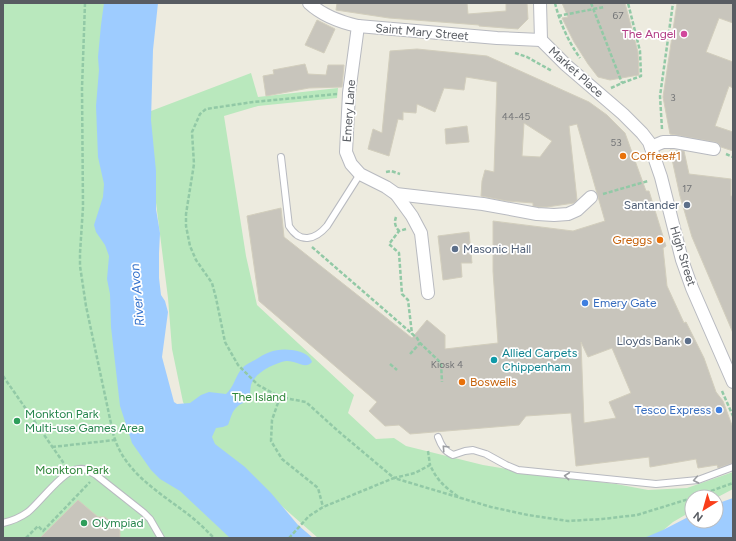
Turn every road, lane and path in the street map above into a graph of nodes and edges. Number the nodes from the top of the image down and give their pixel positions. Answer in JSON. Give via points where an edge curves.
{"nodes":[{"id":1,"x":85,"y":3,"type":"edge"},
{"id":2,"x":309,"y":3,"type":"edge"},
{"id":3,"x":540,"y":3,"type":"edge"},
{"id":4,"x":555,"y":3,"type":"edge"},
{"id":5,"x":591,"y":3,"type":"edge"},
{"id":6,"x":628,"y":3,"type":"edge"},
{"id":7,"x":673,"y":3,"type":"edge"},
{"id":8,"x":604,"y":7,"type":"dead end"},
{"id":9,"x":594,"y":9,"type":"junction"},
{"id":10,"x":558,"y":16,"type":"junction"},
{"id":11,"x":358,"y":26,"type":"junction"},
{"id":12,"x":541,"y":40,"type":"junction"},
{"id":13,"x":511,"y":51,"type":"dead end"},
{"id":14,"x":581,"y":60,"type":"dead end"},
{"id":15,"x":556,"y":73,"type":"dead end"},
{"id":16,"x":622,"y":83,"type":"junction"},
{"id":17,"x":349,"y":92,"type":"junction"},
{"id":18,"x":602,"y":96,"type":"junction"},
{"id":19,"x":638,"y":129,"type":"joint"},
{"id":20,"x":663,"y":142,"type":"junction"},
{"id":21,"x":651,"y":147,"type":"junction"},
{"id":22,"x":714,"y":149,"type":"dead end"},
{"id":23,"x":281,"y":157,"type":"dead end"},
{"id":24,"x":380,"y":172,"type":"dead end"},
{"id":25,"x":360,"y":174,"type":"junction"},
{"id":26,"x":400,"y":174,"type":"dead end"},
{"id":27,"x":661,"y":177,"type":"junction"},
{"id":28,"x":396,"y":194,"type":"junction"},
{"id":29,"x":591,"y":198,"type":"joint"},
{"id":30,"x":398,"y":213,"type":"dead end"},
{"id":31,"x":418,"y":226,"type":"junction"},
{"id":32,"x":399,"y":231,"type":"junction"},
{"id":33,"x":299,"y":236,"type":"junction"},
{"id":34,"x":428,"y":292,"type":"dead end"},
{"id":35,"x":412,"y":335,"type":"junction"},
{"id":36,"x":420,"y":343,"type":"junction"},
{"id":37,"x":410,"y":354,"type":"dead end"},
{"id":38,"x":390,"y":364,"type":"dead end"},
{"id":39,"x":397,"y":370,"type":"dead end"},
{"id":40,"x":3,"y":376,"type":"edge"},
{"id":41,"x":732,"y":378,"type":"edge"},
{"id":42,"x":442,"y":382,"type":"dead end"},
{"id":43,"x":280,"y":397,"type":"junction"},
{"id":44,"x":438,"y":437,"type":"dead end"},
{"id":45,"x":115,"y":440,"type":"junction"},
{"id":46,"x":52,"y":447,"type":"junction"},
{"id":47,"x":428,"y":451,"type":"dead end"},
{"id":48,"x":430,"y":465,"type":"junction"},
{"id":49,"x":733,"y":467,"type":"edge"},
{"id":50,"x":69,"y":472,"type":"junction"},
{"id":51,"x":96,"y":475,"type":"junction"},
{"id":52,"x":394,"y":478,"type":"junction"},
{"id":53,"x":733,"y":483,"type":"edge"},
{"id":54,"x":716,"y":489,"type":"edge"},
{"id":55,"x":460,"y":498,"type":"junction"},
{"id":56,"x":684,"y":500,"type":"edge"},
{"id":57,"x":323,"y":507,"type":"junction"},
{"id":58,"x":3,"y":523,"type":"edge"},
{"id":59,"x":26,"y":538,"type":"edge"},
{"id":60,"x":161,"y":538,"type":"edge"},
{"id":61,"x":214,"y":538,"type":"edge"},
{"id":62,"x":289,"y":538,"type":"edge"}],
"edges":[{"from":1,"to":45,"type":"path","via":[[80,266],[86,306]]},
{"from":2,"to":11,"type":"street","name":"Saint Mary Street","via":[[328,17]]},
{"from":3,"to":12,"type":"street","name":"Market Place"},
{"from":4,"to":10,"type":"path"},
{"from":5,"to":9,"type":"path"},
{"from":6,"to":16,"type":"path","via":[[640,51],[641,76]]},
{"from":7,"to":20,"type":"path","via":[[660,96]]},
{"from":8,"to":9,"type":"path"},
{"from":9,"to":10,"type":"path"},
{"from":9,"to":16,"type":"path"},
{"from":10,"to":14,"type":"path","via":[[568,41]]},
{"from":11,"to":12,"type":"street","name":"Saint Mary Street"},
{"from":11,"to":17,"type":"street","name":"Emery Lane"},
{"from":12,"to":18,"type":"street","name":"Market Place","via":[[562,62]]},
{"from":13,"to":15,"type":"path"},
{"from":16,"to":18,"type":"path","via":[[607,90]]},
{"from":17,"to":25,"type":"street","name":"Emery Lane","via":[[346,152],[351,164]]},
{"from":17,"to":43,"type":"path","via":[[206,109],[200,114],[192,132],[194,164],[186,226],[190,246],[212,283],[225,342],[238,365],[258,385]]},
{"from":18,"to":19,"type":"street","name":"Market Place"},
{"from":19,"to":21,"type":"street","name":"High Street"},
{"from":20,"to":21,"type":"street"},
{"from":20,"to":22,"type":"street","via":[[689,143]]},
{"from":21,"to":27,"type":"street","name":"High Street"},
{"from":23,"to":33,"type":"lane","via":[[289,226]]},
{"from":24,"to":26,"type":"path","via":[[391,171]]},
{"from":25,"to":28,"type":"street","name":"Emery Lane"},
{"from":25,"to":33,"type":"lane","via":[[332,220],[321,233],[309,238]]},
{"from":27,"to":29,"type":"path"},
{"from":27,"to":41,"type":"street","name":"High Street","via":[[682,260]]},
{"from":28,"to":29,"type":"street","name":"Emery Lane","via":[[483,204],[537,214],[568,214]]},
{"from":28,"to":31,"type":"street","name":"Emery Lane"},
{"from":30,"to":32,"type":"path","via":[[395,221]]},
{"from":31,"to":32,"type":"path"},
{"from":31,"to":34,"type":"street","name":"Emery Lane"},
{"from":32,"to":35,"type":"path","via":[[389,244],[399,254],[402,294],[408,300]]},
{"from":33,"to":35,"type":"path"},
{"from":35,"to":36,"type":"path"},
{"from":36,"to":37,"type":"path"},
{"from":36,"to":42,"type":"path","via":[[442,363]]},
{"from":38,"to":39,"type":"path"},
{"from":40,"to":46,"type":"path"},
{"from":43,"to":52,"type":"path","via":[[306,402]]},
{"from":43,"to":57,"type":"path","via":[[272,420],[271,441],[282,460],[318,488]]},
{"from":49,"to":44,"type":"lane","one_way":true,"via":[[698,480],[656,484],[560,475],[518,470],[474,450],[453,455],[446,451]]},
{"from":45,"to":46,"type":"path"},
{"from":45,"to":61,"type":"path","via":[[128,463],[147,483]]},
{"from":46,"to":50,"type":"path"},
{"from":47,"to":48,"type":"path"},
{"from":48,"to":52,"type":"path","via":[[416,473]]},
{"from":48,"to":55,"type":"path","via":[[435,477]]},
{"from":50,"to":51,"type":"lane","via":[[83,469]]},
{"from":50,"to":58,"type":"lane","via":[[28,512]]},
{"from":51,"to":59,"type":"path","via":[[43,531],[38,526]]},
{"from":51,"to":60,"type":"lane","via":[[148,516]]},
{"from":52,"to":55,"type":"path"},
{"from":52,"to":57,"type":"path"},
{"from":53,"to":54,"type":"path"},
{"from":55,"to":56,"type":"path","via":[[528,515],[568,521],[637,515]]},
{"from":57,"to":62,"type":"path","via":[[309,516]]}]}
